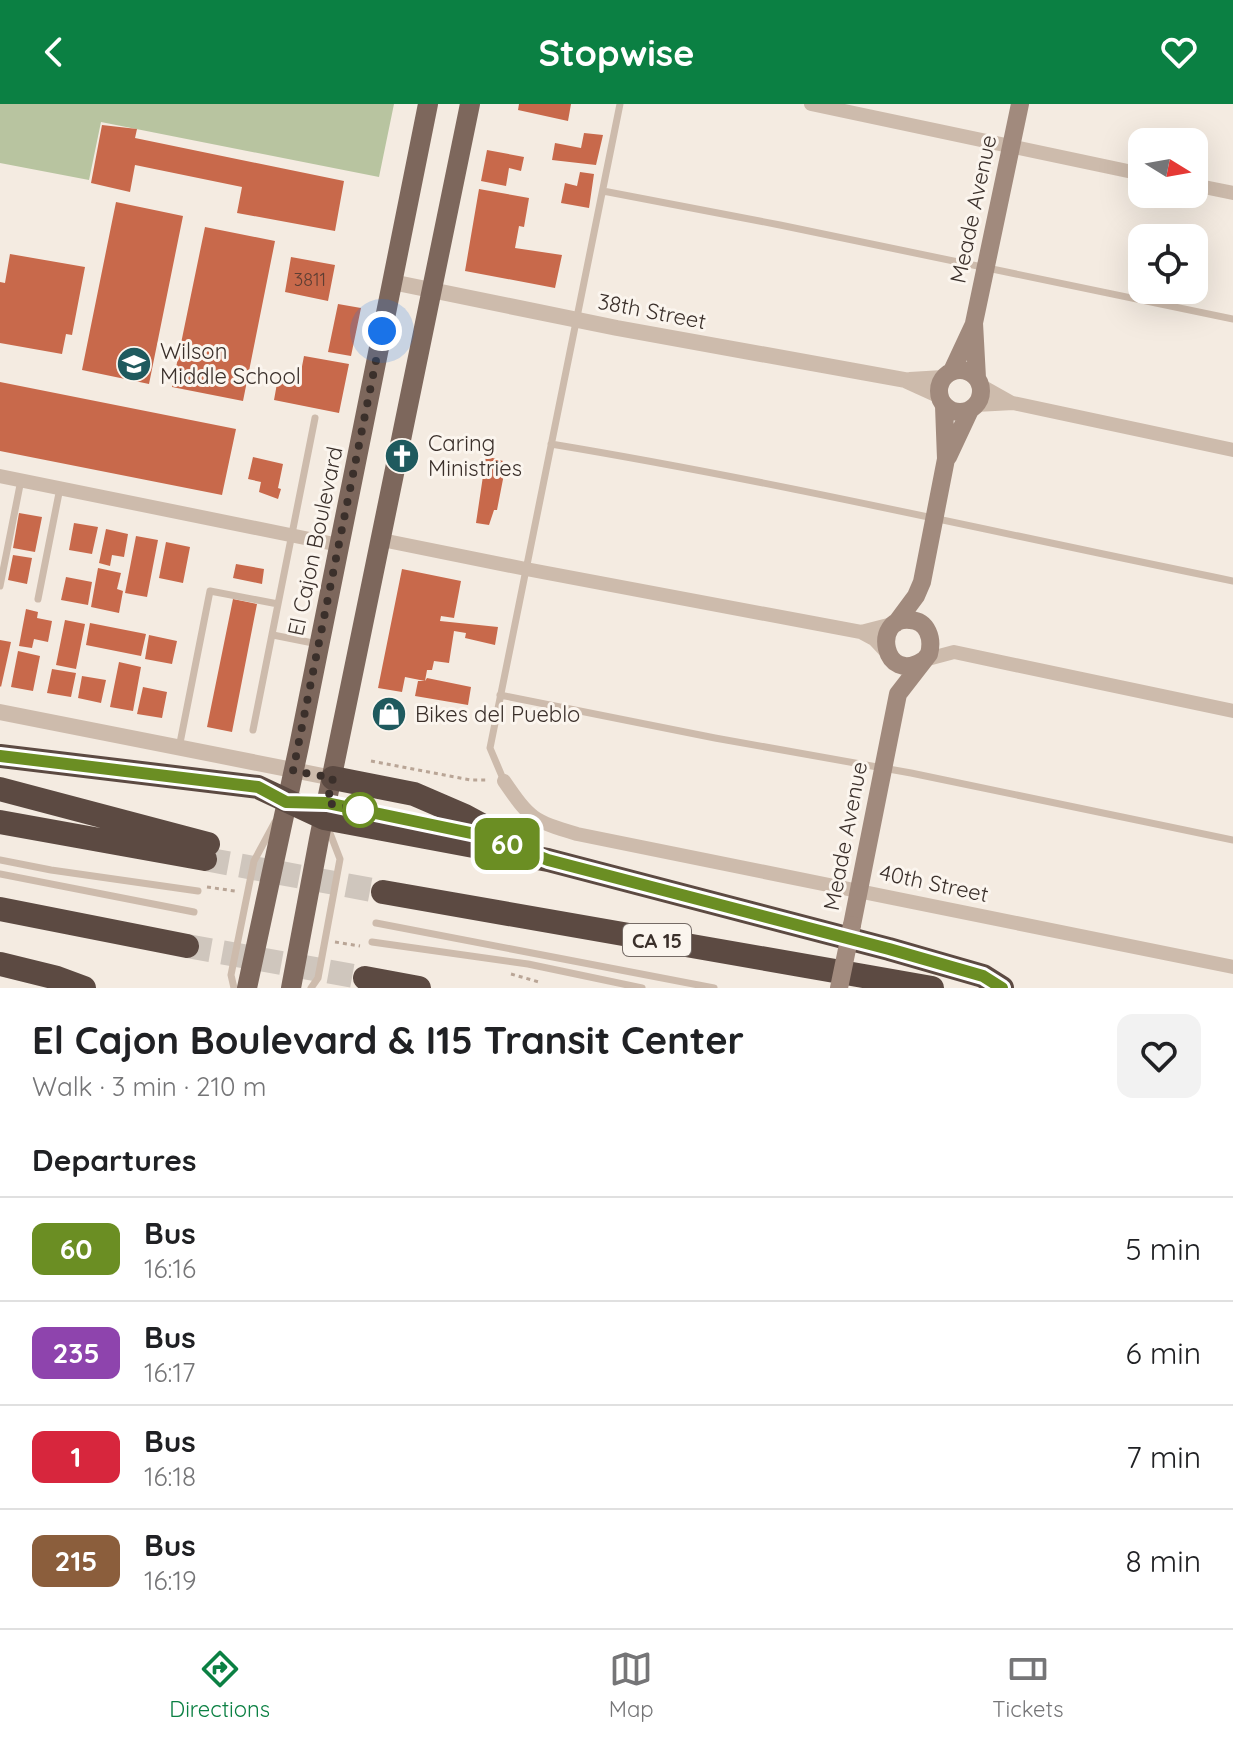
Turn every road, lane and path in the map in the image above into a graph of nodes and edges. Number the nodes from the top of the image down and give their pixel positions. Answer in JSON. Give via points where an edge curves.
{"nodes":[{"id":1,"x":428,"y":104,"type":"edge"},
{"id":2,"x":470,"y":104,"type":"edge"},
{"id":3,"x":620,"y":104,"type":"edge"},
{"id":4,"x":811,"y":104,"type":"edge"},
{"id":5,"x":1020,"y":104,"type":"edge"},
{"id":6,"x":1011,"y":146,"type":"junction"},
{"id":7,"x":1128,"y":171,"type":"edge"},
{"id":8,"x":1208,"y":188,"type":"edge"},
{"id":9,"x":603,"y":191,"type":"junction"},
{"id":10,"x":1233,"y":193,"type":"edge"},
{"id":11,"x":985,"y":269,"type":"junction"},
{"id":12,"x":392,"y":282,"type":"junction"},
{"id":13,"x":433,"y":290,"type":"junction"},
{"id":14,"x":1233,"y":319,"type":"edge"},
{"id":15,"x":577,"y":320,"type":"junction"},
{"id":16,"x":974,"y":323,"type":"junction"},
{"id":17,"x":979,"y":382,"type":"junction"},
{"id":18,"x":944,"y":387,"type":"junction"},
{"id":19,"x":1013,"y":403,"type":"junction"},
{"id":20,"x":973,"y":408,"type":"junction"},
{"id":21,"x":315,"y":418,"type":"dead end"},
{"id":22,"x":551,"y":444,"type":"junction"},
{"id":23,"x":1233,"y":450,"type":"edge"},
{"id":24,"x":946,"y":459,"type":"junction"},
{"id":25,"x":0,"y":476,"type":"edge"},
{"id":26,"x":21,"y":480,"type":"junction"},
{"id":27,"x":60,"y":488,"type":"junction"},
{"id":28,"x":934,"y":519,"type":"junction"},
{"id":29,"x":292,"y":535,"type":"junction"},
{"id":30,"x":382,"y":540,"type":"junction"},
{"id":31,"x":339,"y":545,"type":"junction"},
{"id":32,"x":526,"y":569,"type":"junction"},
{"id":33,"x":1233,"y":581,"type":"edge"},
{"id":34,"x":922,"y":582,"type":"junction"},
{"id":35,"x":0,"y":586,"type":"edge"},
{"id":36,"x":38,"y":599,"type":"dead end"},
{"id":37,"x":278,"y":604,"type":"junction"},
{"id":38,"x":896,"y":623,"type":"junction"},
{"id":39,"x":928,"y":631,"type":"junction"},
{"id":40,"x":861,"y":632,"type":"junction"},
{"id":41,"x":273,"y":635,"type":"junction"},
{"id":42,"x":318,"y":644,"type":"junction"},
{"id":43,"x":954,"y":652,"type":"junction"},
{"id":44,"x":889,"y":655,"type":"junction"},
{"id":45,"x":924,"y":660,"type":"junction"},
{"id":46,"x":898,"y":694,"type":"junction"},
{"id":47,"x":500,"y":695,"type":"junction"},
{"id":48,"x":1233,"y":711,"type":"edge"},
{"id":49,"x":0,"y":712,"type":"edge"},
{"id":50,"x":253,"y":730,"type":"dead end"},
{"id":51,"x":179,"y":748,"type":"junction"},
{"id":52,"x":0,"y":756,"type":"edge"},
{"id":53,"x":371,"y":761,"type":"dead end"},
{"id":54,"x":883,"y":769,"type":"junction"},
{"id":55,"x":293,"y":771,"type":"junction"},
{"id":56,"x":333,"y":778,"type":"junction"},
{"id":57,"x":504,"y":781,"type":"junction"},
{"id":58,"x":0,"y":789,"type":"edge"},
{"id":59,"x":286,"y":802,"type":"junction"},
{"id":60,"x":326,"y":810,"type":"junction"},
{"id":61,"x":0,"y":822,"type":"edge"},
{"id":62,"x":1233,"y":840,"type":"edge"},
{"id":63,"x":0,"y":860,"type":"edge"},
{"id":64,"x":548,"y":860,"type":"junction"},
{"id":65,"x":0,"y":874,"type":"edge"},
{"id":66,"x":859,"y":890,"type":"junction"},
{"id":67,"x":198,"y":891,"type":"dead end"},
{"id":68,"x":383,"y":892,"type":"tunnel mouth"},
{"id":69,"x":0,"y":909,"type":"edge"},
{"id":70,"x":194,"y":912,"type":"dead end"},
{"id":71,"x":376,"y":923,"type":"dead end"},
{"id":72,"x":372,"y":942,"type":"dead end"},
{"id":73,"x":187,"y":946,"type":"tunnel mouth"},
{"id":74,"x":0,"y":964,"type":"edge"},
{"id":75,"x":1233,"y":967,"type":"edge"},
{"id":76,"x":508,"y":972,"type":"dead end"},
{"id":77,"x":365,"y":978,"type":"tunnel mouth"},
{"id":78,"x":539,"y":982,"type":"dead end"},
{"id":79,"x":84,"y":988,"type":"edge"},
{"id":80,"x":234,"y":988,"type":"edge"},
{"id":81,"x":247,"y":988,"type":"edge"},
{"id":82,"x":291,"y":988,"type":"edge"},
{"id":83,"x":311,"y":988,"type":"edge"},
{"id":84,"x":419,"y":988,"type":"edge"},
{"id":85,"x":642,"y":988,"type":"edge"},
{"id":86,"x":714,"y":988,"type":"edge"},
{"id":87,"x":839,"y":988,"type":"edge"},
{"id":88,"x":932,"y":988,"type":"edge"},
{"id":89,"x":1002,"y":988,"type":"edge"}],
"edges":[{"from":1,"to":12,"type":"main road","name":"El Cajon Boulevard"},
{"from":2,"to":13,"type":"main road"},
{"from":3,"to":9,"type":"lane"},
{"from":4,"to":6,"type":"street"},
{"from":5,"to":6,"type":"main road","name":"Meade Avenue"},
{"from":6,"to":7,"type":"street"},
{"from":6,"to":11,"type":"main road","name":"Meade Avenue"},
{"from":8,"to":10,"type":"street"},
{"from":9,"to":11,"type":"lane"},
{"from":9,"to":15,"type":"lane"},
{"from":11,"to":14,"type":"lane"},
{"from":11,"to":16,"type":"main road","name":"Meade Avenue"},
{"from":12,"to":13,"type":"street","name":"38th Street"},
{"from":12,"to":31,"type":"main road","name":"El Cajon Boulevard"},
{"from":13,"to":15,"type":"street","name":"38th Street"},
{"from":13,"to":30,"type":"main road"},
{"from":15,"to":18,"type":"street","name":"38th Street"},
{"from":15,"to":22,"type":"lane"},
{"from":16,"to":17,"type":"main road","name":"Meade Avenue"},
{"from":16,"to":18,"type":"main road","name":"Meade Avenue"},
{"from":17,"to":18,"type":"main road","via":[[966,370]]},
{"from":17,"to":19,"type":"street"},
{"from":17,"to":20,"type":"main road","via":[[980,396]]},
{"from":18,"to":20,"type":"main road","via":[[956,412]]},
{"from":18,"to":24,"type":"main road","name":"Meade Avenue"},
{"from":19,"to":20,"type":"street"},
{"from":19,"to":23,"type":"street"},
{"from":20,"to":24,"type":"main road","name":"Meade Avenue"},
{"from":21,"to":29,"type":"lane"},
{"from":22,"to":28,"type":"lane"},
{"from":22,"to":32,"type":"lane"},
{"from":24,"to":28,"type":"main road","name":"Meade Avenue"},
{"from":25,"to":26,"type":"street"},
{"from":26,"to":27,"type":"street"},
{"from":26,"to":35,"type":"lane"},
{"from":27,"to":29,"type":"street"},
{"from":27,"to":36,"type":"lane"},
{"from":28,"to":33,"type":"lane"},
{"from":28,"to":34,"type":"main road","name":"Meade Avenue"},
{"from":29,"to":31,"type":"street"},
{"from":29,"to":37,"type":"lane"},
{"from":30,"to":32,"type":"street"},
{"from":30,"to":56,"type":"main road"},
{"from":31,"to":42,"type":"main road","name":"El Cajon Boulevard"},
{"from":32,"to":40,"type":"street"},
{"from":32,"to":47,"type":"lane"},
{"from":34,"to":38,"type":"main road","name":"Meade Avenue"},
{"from":34,"to":39,"type":"main road","name":"Meade Avenue"},
{"from":37,"to":41,"type":"lane"},
{"from":37,"to":51,"type":"lane","via":[[210,591]]},
{"from":38,"to":39,"type":"main road","via":[[918,622]]},
{"from":38,"to":40,"type":"street"},
{"from":38,"to":44,"type":"main road","name":"Meade Avenue","via":[[885,641]]},
{"from":39,"to":43,"type":"street"},
{"from":39,"to":45,"type":"main road","name":"Meade Avenue","via":[[931,646]]},
{"from":40,"to":44,"type":"street"},
{"from":41,"to":42,"type":"lane"},
{"from":41,"to":50,"type":"lane"},
{"from":42,"to":55,"type":"main road","name":"El Cajon Boulevard"},
{"from":43,"to":45,"type":"street"},
{"from":43,"to":48,"type":"street"},
{"from":44,"to":45,"type":"main road","via":[[901,665]]},
{"from":44,"to":46,"type":"main road","name":"Meade Avenue"},
{"from":45,"to":46,"type":"main road","name":"Meade Avenue"},
{"from":46,"to":54,"type":"main road","name":"Meade Avenue"},
{"from":47,"to":54,"type":"lane"},
{"from":47,"to":57,"type":"lane","via":[[490,748]]},
{"from":49,"to":51,"type":"street"},
{"from":51,"to":55,"type":"street"},
{"from":52,"to":59,"type":"highway","via":[[258,787]]},
{"from":53,"to":57,"type":"path"},
{"from":54,"to":62,"type":"lane"},
{"from":54,"to":66,"type":"main road","name":"Meade Avenue"},
{"from":55,"to":56,"type":"street"},
{"from":55,"to":59,"type":"main road","name":"El Cajon Boulevard"},
{"from":56,"to":60,"type":"main road"},
{"from":56,"to":64,"type":"highway","via":[[414,794]]},
{"from":57,"to":66,"type":"street","name":"40th Street","via":[[526,814],[549,826]]},
{"from":58,"to":61,"type":"highway","via":[[206,852]]},
{"from":59,"to":60,"type":"highway"},
{"from":59,"to":80,"type":"lane","via":[[254,861],[231,975]]},
{"from":59,"to":81,"type":"main road","name":"El Cajon Boulevard"},
{"from":60,"to":64,"type":"highway"},
{"from":60,"to":82,"type":"main road"},
{"from":60,"to":83,"type":"lane","via":[[340,859],[318,978]]},
{"from":63,"to":67,"type":"lane"},
{"from":64,"to":89,"type":"highway","via":[[889,949],[983,976]]},
{"from":65,"to":70,"type":"lane"},
{"from":66,"to":75,"type":"street","name":"40th Street"},
{"from":66,"to":87,"type":"main road","name":"Meade Avenue","bridge":true},
{"from":68,"to":88,"type":"highway","number":"CA 15"},
{"from":69,"to":73,"type":"highway"},
{"from":71,"to":86,"type":"lane"},
{"from":72,"to":85,"type":"lane","via":[[528,964]]},
{"from":74,"to":79,"type":"highway"},
{"from":76,"to":78,"type":"path"},
{"from":77,"to":84,"type":"highway"}]}
